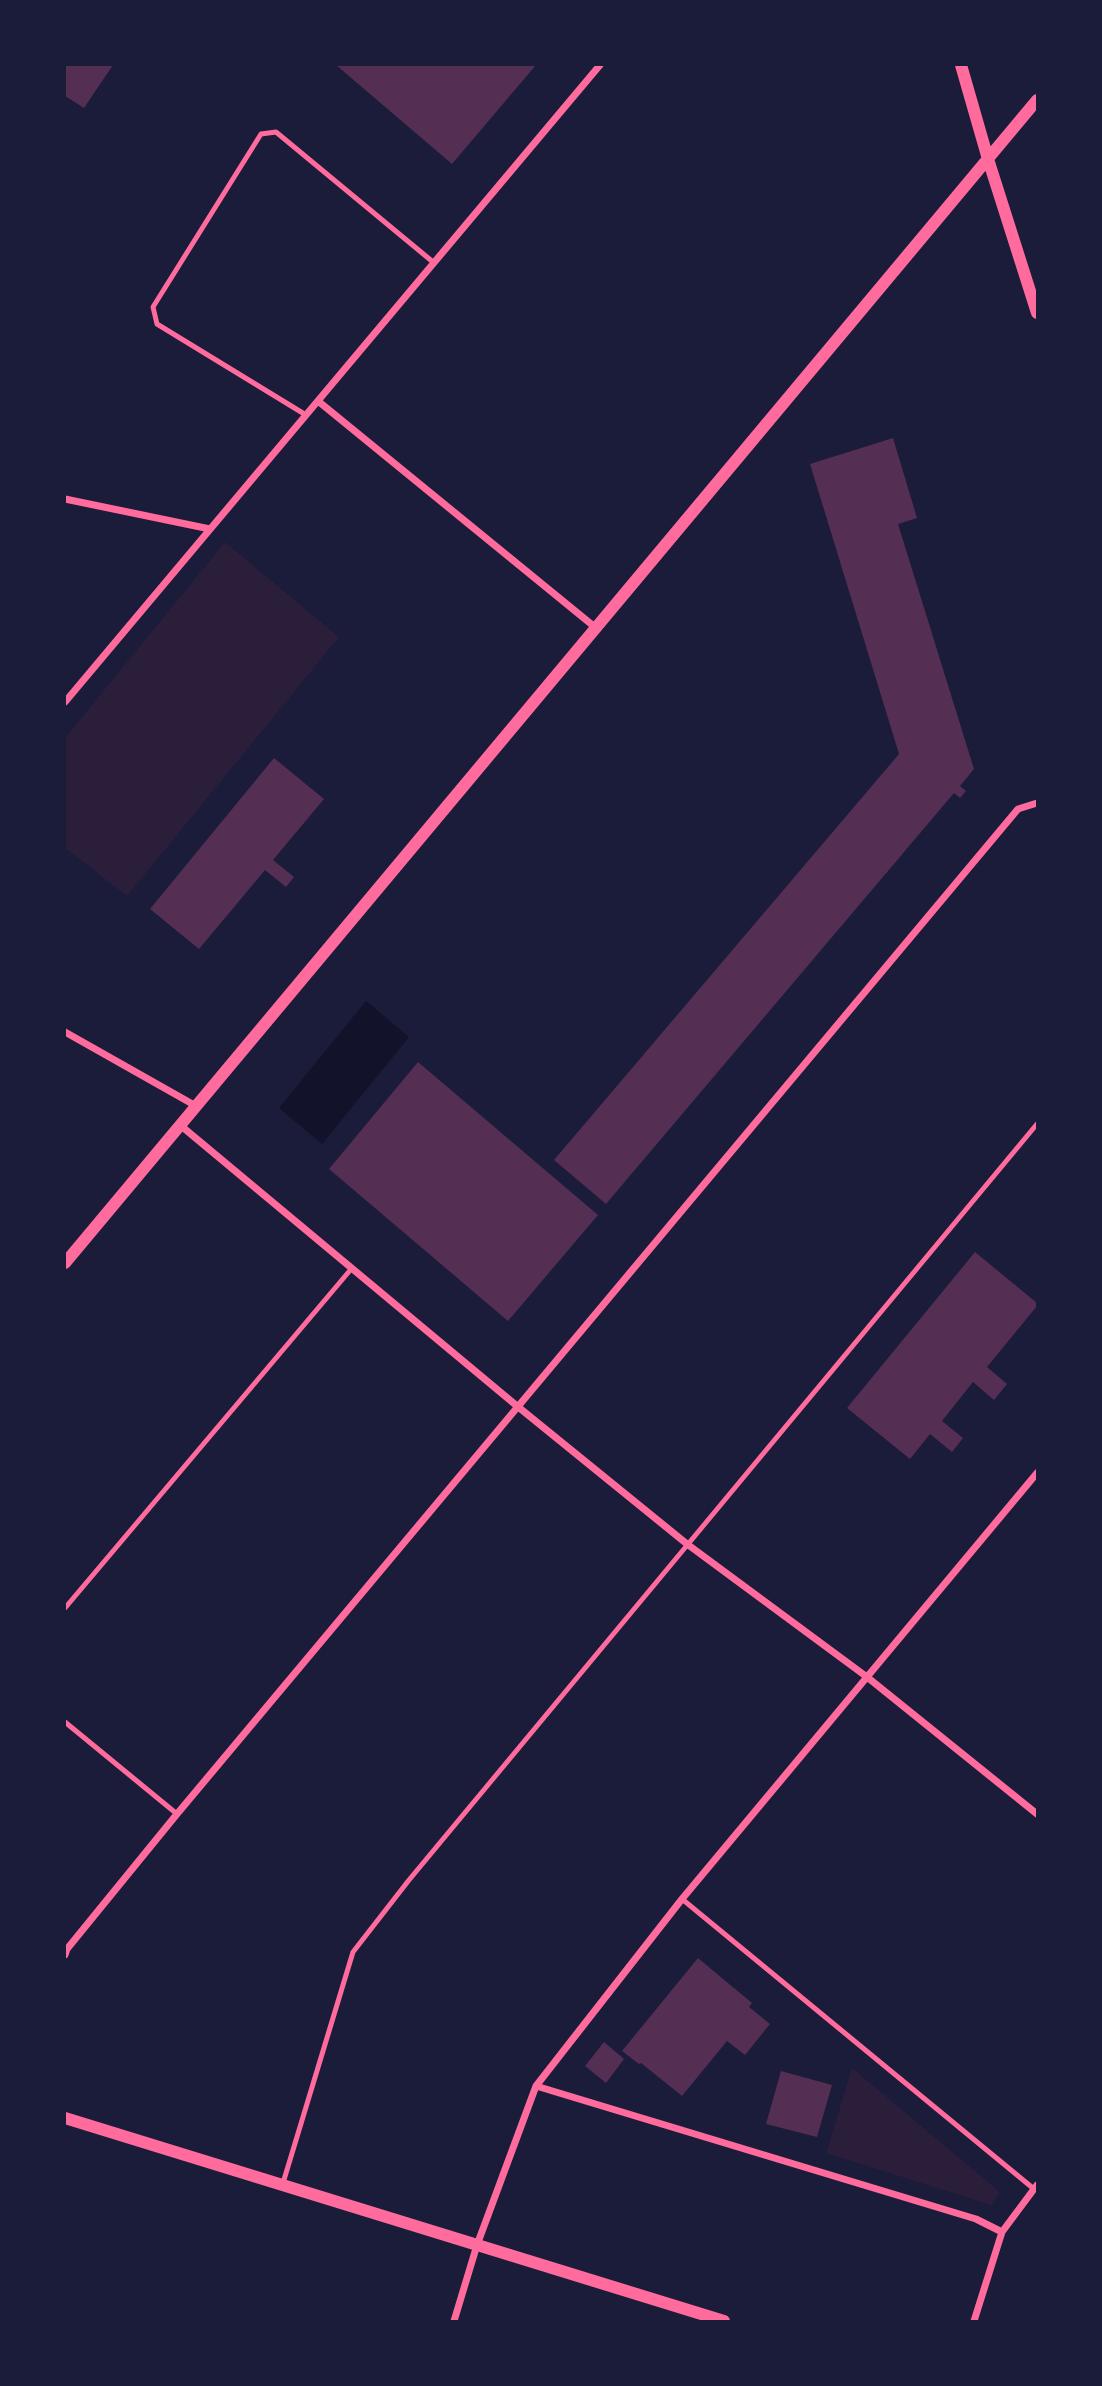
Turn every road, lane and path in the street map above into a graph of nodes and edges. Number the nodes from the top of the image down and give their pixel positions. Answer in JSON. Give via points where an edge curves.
{"nodes":[{"id":1,"x":600,"y":65,"type":"edge"},
{"id":2,"x":961,"y":65,"type":"edge"},
{"id":3,"x":1037,"y":100,"type":"edge"},
{"id":4,"x":988,"y":159,"type":"junction"},
{"id":5,"x":433,"y":262,"type":"junction"},
{"id":6,"x":1037,"y":313,"type":"edge"},
{"id":7,"x":318,"y":401,"type":"junction"},
{"id":8,"x":306,"y":415,"type":"junction"},
{"id":9,"x":65,"y":499,"type":"edge"},
{"id":10,"x":209,"y":529,"type":"junction"},
{"id":11,"x":596,"y":628,"type":"junction"},
{"id":12,"x":65,"y":702,"type":"edge"},
{"id":13,"x":1037,"y":803,"type":"edge"},
{"id":14,"x":65,"y":1032,"type":"edge"},
{"id":15,"x":195,"y":1106,"type":"junction"},
{"id":16,"x":1037,"y":1124,"type":"edge"},
{"id":17,"x":179,"y":1125,"type":"junction"},
{"id":18,"x":65,"y":1262,"type":"edge"},
{"id":19,"x":352,"y":1268,"type":"junction"},
{"id":20,"x":517,"y":1406,"type":"junction"},
{"id":21,"x":1037,"y":1473,"type":"edge"},
{"id":22,"x":687,"y":1544,"type":"junction"},
{"id":23,"x":65,"y":1608,"type":"edge"},
{"id":24,"x":867,"y":1677,"type":"junction"},
{"id":25,"x":65,"y":1722,"type":"edge"},
{"id":26,"x":177,"y":1814,"type":"junction"},
{"id":27,"x":1037,"y":1815,"type":"edge"},
{"id":28,"x":682,"y":1899,"type":"junction"},
{"id":29,"x":65,"y":1955,"type":"edge"},
{"id":30,"x":536,"y":2086,"type":"junction"},
{"id":31,"x":65,"y":2118,"type":"edge"},
{"id":32,"x":282,"y":2186,"type":"junction"},
{"id":33,"x":1035,"y":2187,"type":"edge"},
{"id":34,"x":1002,"y":2232,"type":"junction"},
{"id":35,"x":477,"y":2245,"type":"junction"},
{"id":36,"x":454,"y":2321,"type":"edge"},
{"id":37,"x":724,"y":2321,"type":"edge"},
{"id":38,"x":974,"y":2321,"type":"edge"}],
"edges":[{"from":1,"to":5,"type":"street"},
{"from":2,"to":4,"type":"street"},
{"from":3,"to":4,"type":"street"},
{"from":4,"to":6,"type":"street"},
{"from":4,"to":11,"type":"street"},
{"from":5,"to":7,"type":"street"},
{"from":5,"to":8,"type":"lane","via":[[276,132],[261,134],[153,307],[157,324]]},
{"from":7,"to":8,"type":"street"},
{"from":7,"to":11,"type":"street"},
{"from":8,"to":10,"type":"street"},
{"from":9,"to":10,"type":"street"},
{"from":10,"to":12,"type":"street"},
{"from":11,"to":15,"type":"street"},
{"from":13,"to":20,"type":"street","via":[[1018,809]]},
{"from":14,"to":15,"type":"street"},
{"from":15,"to":17,"type":"street"},
{"from":16,"to":22,"type":"lane"},
{"from":17,"to":18,"type":"street"},
{"from":17,"to":19,"type":"street"},
{"from":19,"to":20,"type":"street"},
{"from":19,"to":23,"type":"lane"},
{"from":20,"to":22,"type":"street"},
{"from":20,"to":26,"type":"street"},
{"from":21,"to":24,"type":"street"},
{"from":22,"to":24,"type":"street"},
{"from":22,"to":32,"type":"lane","via":[[353,1952]]},
{"from":24,"to":27,"type":"street"},
{"from":24,"to":28,"type":"street"},
{"from":25,"to":26,"type":"lane"},
{"from":26,"to":29,"type":"street"},
{"from":28,"to":30,"type":"street"},
{"from":28,"to":33,"type":"lane"},
{"from":30,"to":34,"type":"street","via":[[976,2219]]},
{"from":30,"to":35,"type":"street"},
{"from":31,"to":32,"type":"street"},
{"from":32,"to":35,"type":"street"},
{"from":33,"to":34,"type":"street"},
{"from":34,"to":38,"type":"street"},
{"from":35,"to":36,"type":"street"},
{"from":35,"to":37,"type":"street"}]}
